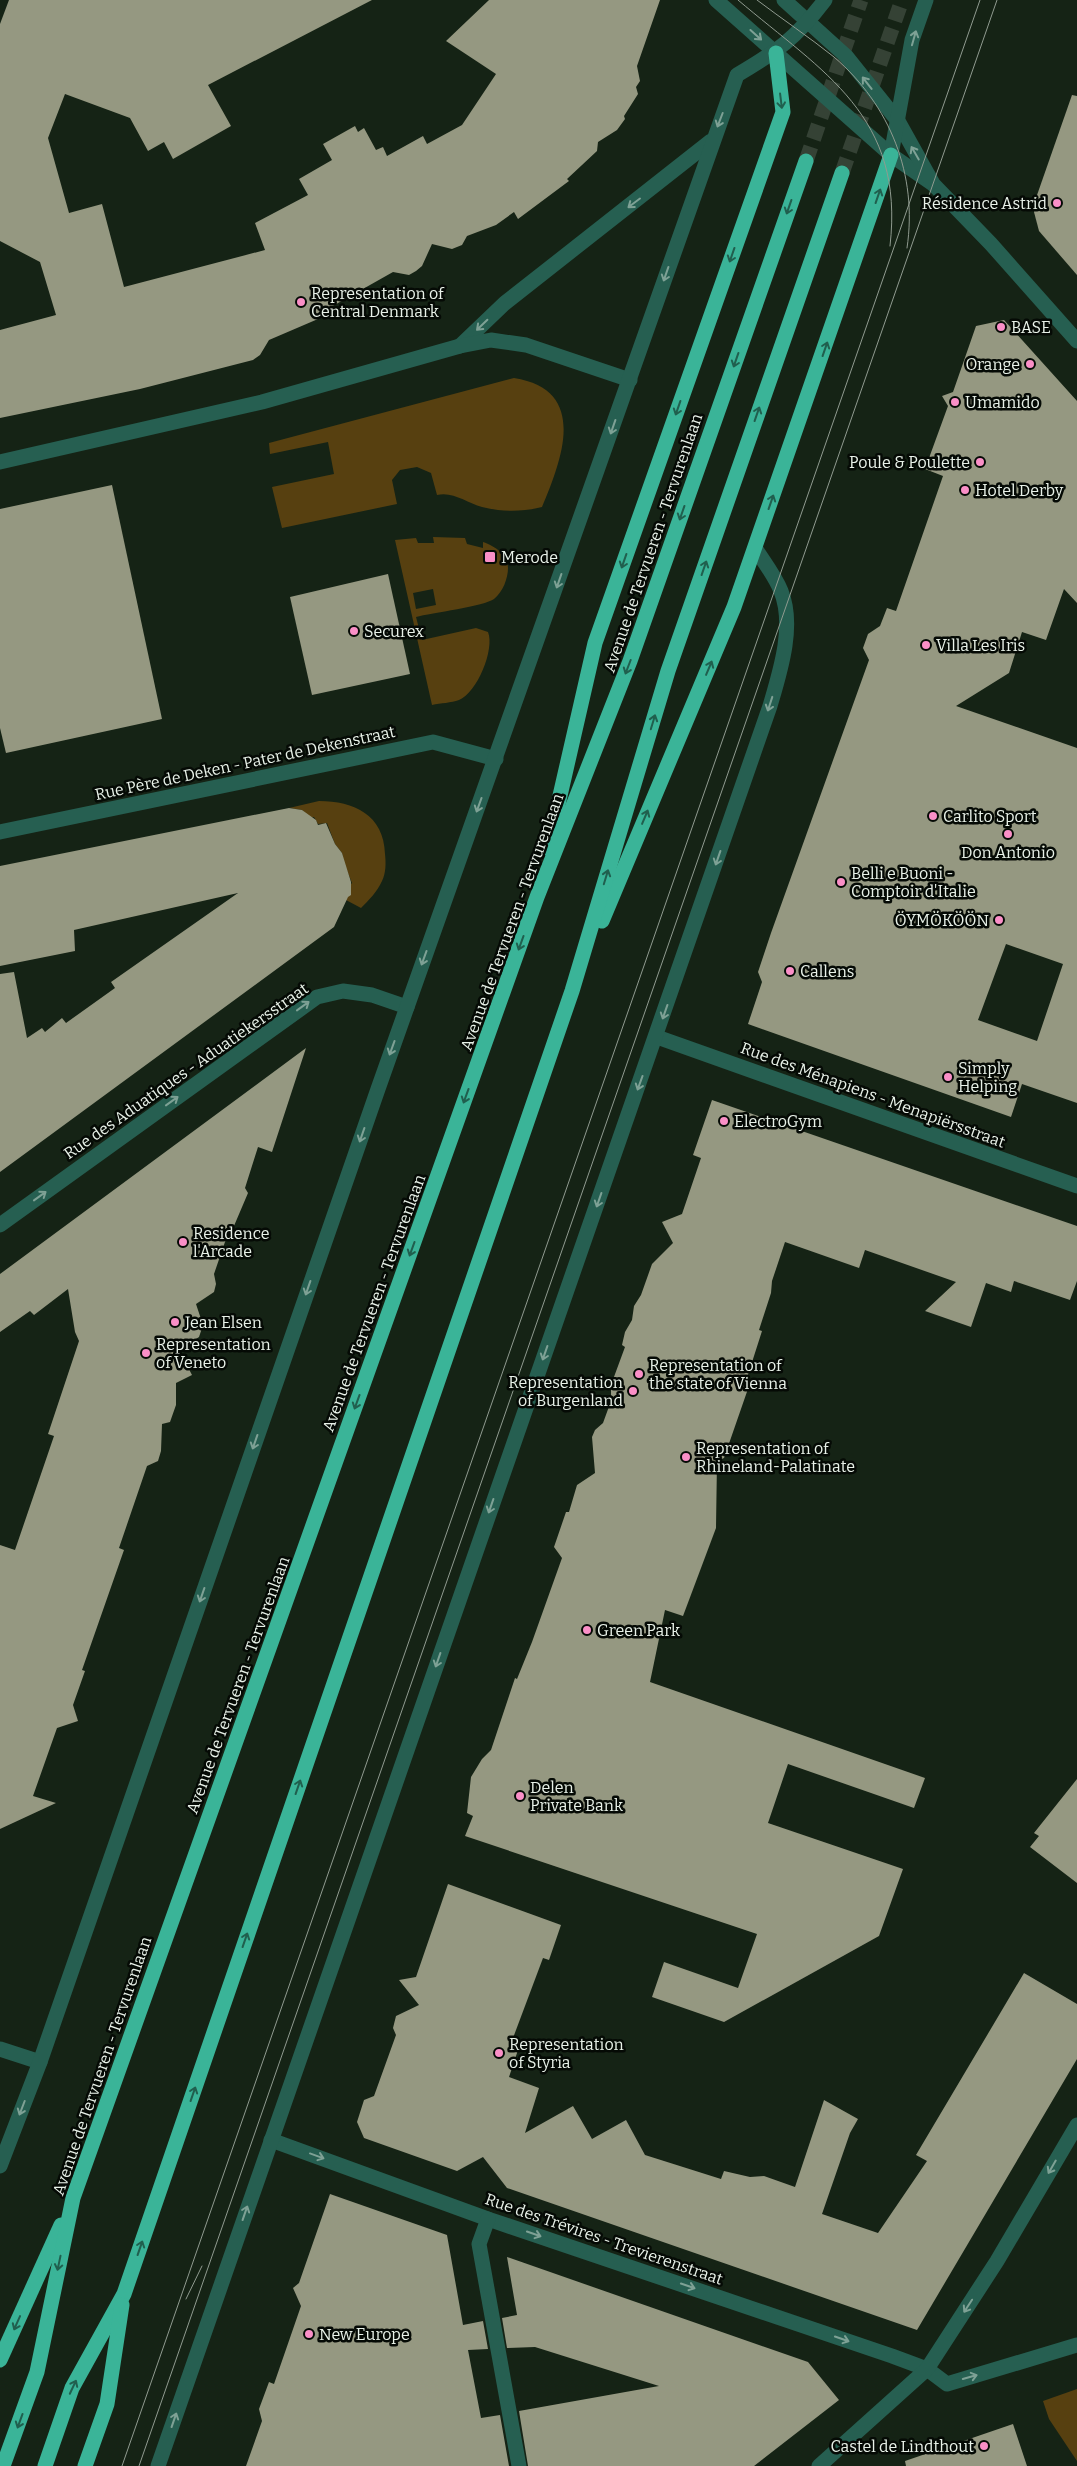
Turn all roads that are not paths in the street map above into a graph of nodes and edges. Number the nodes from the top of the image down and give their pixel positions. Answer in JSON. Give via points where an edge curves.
{"nodes":[{"id":1,"x":716,"y":0,"type":"edge"},
{"id":2,"x":784,"y":0,"type":"edge"},
{"id":3,"x":825,"y":0,"type":"edge"},
{"id":4,"x":926,"y":0,"type":"edge"},
{"id":5,"x":808,"y":22,"type":"junction"},
{"id":6,"x":776,"y":52,"type":"junction"},
{"id":7,"x":898,"y":121,"type":"junction"},
{"id":8,"x":712,"y":140,"type":"junction"},
{"id":9,"x":892,"y":155,"type":"junction"},
{"id":10,"x":806,"y":160,"type":"tunnel mouth"},
{"id":11,"x":842,"y":173,"type":"tunnel mouth"},
{"id":12,"x":930,"y":182,"type":"junction"},
{"id":13,"x":1077,"y":341,"type":"edge"},
{"id":14,"x":460,"y":346,"type":"junction"},
{"id":15,"x":630,"y":380,"type":"junction"},
{"id":16,"x":0,"y":462,"type":"edge"},
{"id":17,"x":755,"y":548,"type":"junction"},
{"id":18,"x":496,"y":759,"type":"junction"},
{"id":19,"x":0,"y":832,"type":"edge"},
{"id":20,"x":537,"y":897,"type":"junction"},
{"id":21,"x":572,"y":991,"type":"junction"},
{"id":22,"x":407,"y":1007,"type":"junction"},
{"id":23,"x":657,"y":1037,"type":"junction"},
{"id":24,"x":1077,"y":1186,"type":"edge"},
{"id":25,"x":0,"y":1225,"type":"edge"},
{"id":26,"x":0,"y":2048,"type":"edge"},
{"id":27,"x":40,"y":2062,"type":"junction"},
{"id":28,"x":1077,"y":2125,"type":"edge"},
{"id":29,"x":270,"y":2140,"type":"junction"},
{"id":30,"x":0,"y":2166,"type":"edge"},
{"id":31,"x":73,"y":2198,"type":"junction"},
{"id":32,"x":488,"y":2218,"type":"junction"},
{"id":33,"x":124,"y":2294,"type":"junction"},
{"id":34,"x":1077,"y":2344,"type":"edge"},
{"id":35,"x":0,"y":2360,"type":"edge"},
{"id":36,"x":927,"y":2369,"type":"junction"},
{"id":37,"x":3,"y":2466,"type":"edge"},
{"id":38,"x":45,"y":2466,"type":"edge"},
{"id":39,"x":85,"y":2466,"type":"edge"},
{"id":40,"x":158,"y":2466,"type":"edge"},
{"id":41,"x":519,"y":2466,"type":"edge"},
{"id":42,"x":819,"y":2466,"type":"edge"}],
"edges":[{"from":1,"to":6,"type":"street","one_way":true},
{"from":2,"to":5,"type":"street"},
{"from":3,"to":5,"type":"street"},
{"from":7,"to":4,"type":"street","one_way":true,"via":[[912,40]]},
{"from":5,"to":6,"type":"street"},
{"from":7,"to":5,"type":"street","one_way":true,"via":[[846,56]]},
{"from":6,"to":8,"type":"street","one_way":true,"via":[[737,75]]},
{"from":6,"to":9,"type":"street"},
{"from":6,"to":20,"type":"highway","one_way":true,"via":[[782,112],[595,643]]},
{"from":7,"to":9,"type":"street"},
{"from":12,"to":7,"type":"street","one_way":true},
{"from":8,"to":14,"type":"street","one_way":true,"via":[[505,303]]},
{"from":8,"to":15,"type":"street","one_way":true},
{"from":9,"to":12,"type":"street"},
{"from":17,"to":9,"type":"highway","one_way":true},
{"from":10,"to":20,"type":"highway","name":"Avenue de Tervueren - Tervurenlaan","one_way":true,"via":[[630,661]]},
{"from":21,"to":11,"type":"highway","one_way":true,"via":[[668,671]]},
{"from":12,"to":13,"type":"street","via":[[991,244]]},
{"from":14,"to":15,"type":"street","via":[[491,340],[526,345]]},
{"from":14,"to":16,"type":"street","via":[[262,402]]},
{"from":15,"to":18,"type":"street","one_way":true},
{"from":21,"to":17,"type":"highway","one_way":true,"via":[[734,607]]},
{"from":17,"to":23,"type":"street","one_way":true,"via":[[777,581],[786,609],[784,658]]},
{"from":18,"to":19,"type":"street","name":"Rue Père de Deken - Pater de Dekenstraat","via":[[433,742]]},
{"from":18,"to":22,"type":"street","one_way":true},
{"from":20,"to":31,"type":"highway","name":"Avenue de Tervueren - Tervurenlaan","one_way":true},
{"from":33,"to":21,"type":"highway","one_way":true},
{"from":25,"to":22,"type":"street","name":"Rue des Aduatiques - Aduatiekersstraat","one_way":true,"via":[[317,997],[343,991]]},
{"from":22,"to":27,"type":"street","one_way":true},
{"from":23,"to":24,"type":"street","name":"Rue des Ménapiens - Menapiërsstraat"},
{"from":23,"to":29,"type":"street","one_way":true},
{"from":26,"to":27,"type":"street"},
{"from":27,"to":30,"type":"street","one_way":true},
{"from":28,"to":36,"type":"street","one_way":true,"via":[[997,2261]]},
{"from":29,"to":32,"type":"street","name":"Rue des Trévires - Trevierenstraat","one_way":true},
{"from":40,"to":29,"type":"street","one_way":true},
{"from":31,"to":35,"type":"highway","one_way":true},
{"from":31,"to":37,"type":"highway","name":"Avenue de Tervueren - Tervurenlaan","one_way":true,"via":[[37,2372]]},
{"from":32,"to":36,"type":"street","name":"Rue des Trévires - Trevierenstraat","one_way":true},
{"from":32,"to":41,"type":"street","via":[[479,2244]]},
{"from":38,"to":33,"type":"highway","one_way":true,"via":[[72,2388]]},
{"from":33,"to":39,"type":"highway","via":[[107,2404]]},
{"from":36,"to":34,"type":"street","name":"Rue des Trévires - Trevierenstraat","one_way":true,"via":[[948,2384]]},
{"from":36,"to":42,"type":"street"}]}
